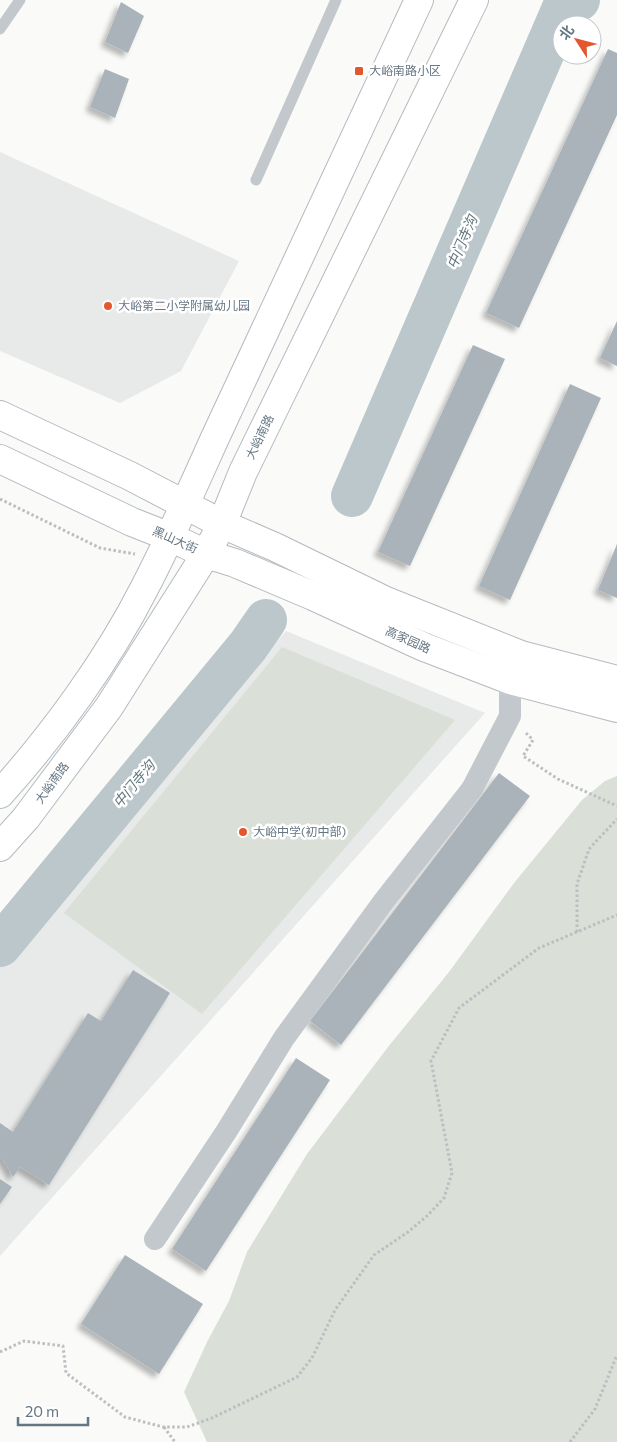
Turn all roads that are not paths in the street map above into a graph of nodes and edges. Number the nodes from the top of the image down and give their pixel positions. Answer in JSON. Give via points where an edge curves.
{"nodes":[{"id":1,"x":20,"y":0,"type":"edge"},
{"id":2,"x":336,"y":0,"type":"edge"},
{"id":3,"x":419,"y":0,"type":"edge"},
{"id":4,"x":474,"y":0,"type":"edge"},
{"id":5,"x":0,"y":29,"type":"edge"},
{"id":6,"x":256,"y":180,"type":"dead end"},
{"id":7,"x":0,"y":416,"type":"edge"},
{"id":8,"x":0,"y":458,"type":"edge"},
{"id":9,"x":185,"y":506,"type":"junction"},
{"id":10,"x":222,"y":524,"type":"junction"},
{"id":11,"x":165,"y":548,"type":"junction"},
{"id":12,"x":206,"y":554,"type":"junction"},
{"id":13,"x":510,"y":680,"type":"junction"},
{"id":14,"x":617,"y":680,"type":"edge"},
{"id":15,"x":617,"y":708,"type":"edge"},
{"id":16,"x":0,"y":794,"type":"edge"},
{"id":17,"x":0,"y":846,"type":"edge"},
{"id":18,"x":155,"y":1239,"type":"dead end"}],
"edges":[{"from":1,"to":5,"type":"lane"},
{"from":2,"to":6,"type":"lane"},
{"from":3,"to":9,"type":"main road"},
{"from":4,"to":10,"type":"main road","name":"大峪南路","via":[[247,463]]},
{"from":7,"to":9,"type":"main road","via":[[130,476]]},
{"from":8,"to":11,"type":"main road","name":"黑山大街","via":[[132,522]]},
{"from":9,"to":10,"type":"main road"},
{"from":9,"to":11,"type":"main road"},
{"from":10,"to":12,"type":"main road","name":"大峪南路"},
{"from":10,"to":14,"type":"main road","via":[[386,601],[521,655]]},
{"from":11,"to":12,"type":"main road","name":"黑山大街"},
{"from":11,"to":16,"type":"main road","via":[[91,679]]},
{"from":12,"to":13,"type":"main road","name":"高家园路","via":[[235,563],[424,647]]},
{"from":12,"to":17,"type":"main road","name":"大峪南路","via":[[108,707],[26,818]]},
{"from":13,"to":15,"type":"main road","name":"高家园路"},
{"from":13,"to":18,"type":"street","via":[[510,716],[472,789],[384,901],[284,1038]]}]}
